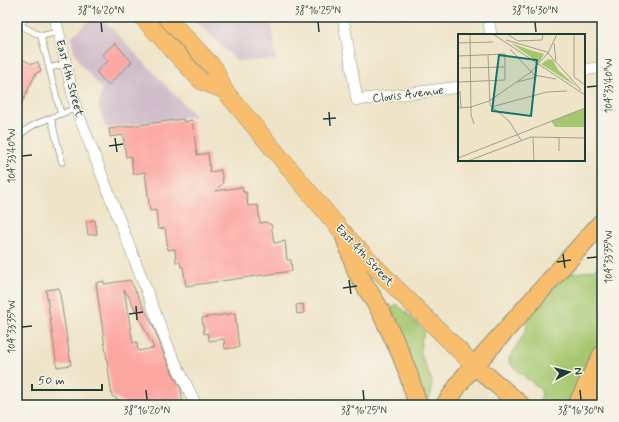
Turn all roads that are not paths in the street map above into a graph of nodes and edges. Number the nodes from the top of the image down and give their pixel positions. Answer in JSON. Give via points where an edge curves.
{"nodes":[{"id":1,"x":55,"y":17,"type":"edge"},
{"id":2,"x":142,"y":17,"type":"edge"},
{"id":3,"x":166,"y":17,"type":"edge"},
{"id":4,"x":343,"y":17,"type":"edge"},
{"id":5,"x":488,"y":17,"type":"edge"},
{"id":6,"x":19,"y":23,"type":"edge"},
{"id":7,"x":58,"y":32,"type":"junction"},
{"id":8,"x":491,"y":34,"type":"edge"},
{"id":9,"x":41,"y":36,"type":"junction"},
{"id":10,"x":66,"y":64,"type":"junction"},
{"id":11,"x":602,"y":67,"type":"edge"},
{"id":12,"x":49,"y":68,"type":"junction"},
{"id":13,"x":585,"y":70,"type":"edge"},
{"id":14,"x":458,"y":87,"type":"edge"},
{"id":15,"x":224,"y":90,"type":"junction"},
{"id":16,"x":76,"y":108,"type":"junction"},
{"id":17,"x":61,"y":114,"type":"junction"},
{"id":18,"x":52,"y":118,"type":"junction"},
{"id":19,"x":17,"y":141,"type":"edge"},
{"id":20,"x":62,"y":162,"type":"dead end"},
{"id":21,"x":602,"y":222,"type":"edge"},
{"id":22,"x":344,"y":234,"type":"junction"},
{"id":23,"x":602,"y":355,"type":"edge"},
{"id":24,"x":474,"y":365,"type":"junction"},
{"id":25,"x":602,"y":394,"type":"edge"},
{"id":26,"x":196,"y":405,"type":"edge"},
{"id":27,"x":418,"y":405,"type":"edge"},
{"id":28,"x":446,"y":405,"type":"edge"},
{"id":29,"x":520,"y":405,"type":"edge"},
{"id":30,"x":577,"y":405,"type":"edge"},
{"id":31,"x":597,"y":405,"type":"edge"}],
"edges":[{"from":1,"to":7,"type":"street","name":"East 4th Street"},
{"from":2,"to":15,"type":"main road","name":"East 4th Street","via":[[201,80]]},
{"from":3,"to":15,"type":"main road","name":"East 4th Street","via":[[215,69]]},
{"from":4,"to":14,"type":"street","name":"Clovis Avenue","via":[[357,100]]},
{"from":5,"to":8,"type":"street"},
{"from":6,"to":9,"type":"lane"},
{"from":7,"to":9,"type":"lane"},
{"from":7,"to":10,"type":"street","name":"East 4th Street"},
{"from":9,"to":12,"type":"lane"},
{"from":10,"to":12,"type":"lane"},
{"from":10,"to":16,"type":"street","name":"East 4th Street"},
{"from":11,"to":13,"type":"street"},
{"from":12,"to":17,"type":"lane"},
{"from":15,"to":22,"type":"main road","name":"East 4th Street"},
{"from":16,"to":17,"type":"lane"},
{"from":16,"to":26,"type":"street","name":"East 4th Street","via":[[171,354]]},
{"from":17,"to":18,"type":"lane"},
{"from":18,"to":19,"type":"lane","via":[[35,124],[19,136]]},
{"from":18,"to":20,"type":"lane"},
{"from":21,"to":24,"type":"highway"},
{"from":22,"to":24,"type":"main road","name":"East 4th Street"},
{"from":22,"to":27,"type":"highway","via":[[357,272],[380,310],[400,352]]},
{"from":23,"to":30,"type":"highway"},
{"from":24,"to":28,"type":"highway"},
{"from":24,"to":29,"type":"highway","name":"East 4th Street"},
{"from":25,"to":31,"type":"highway"}]}
